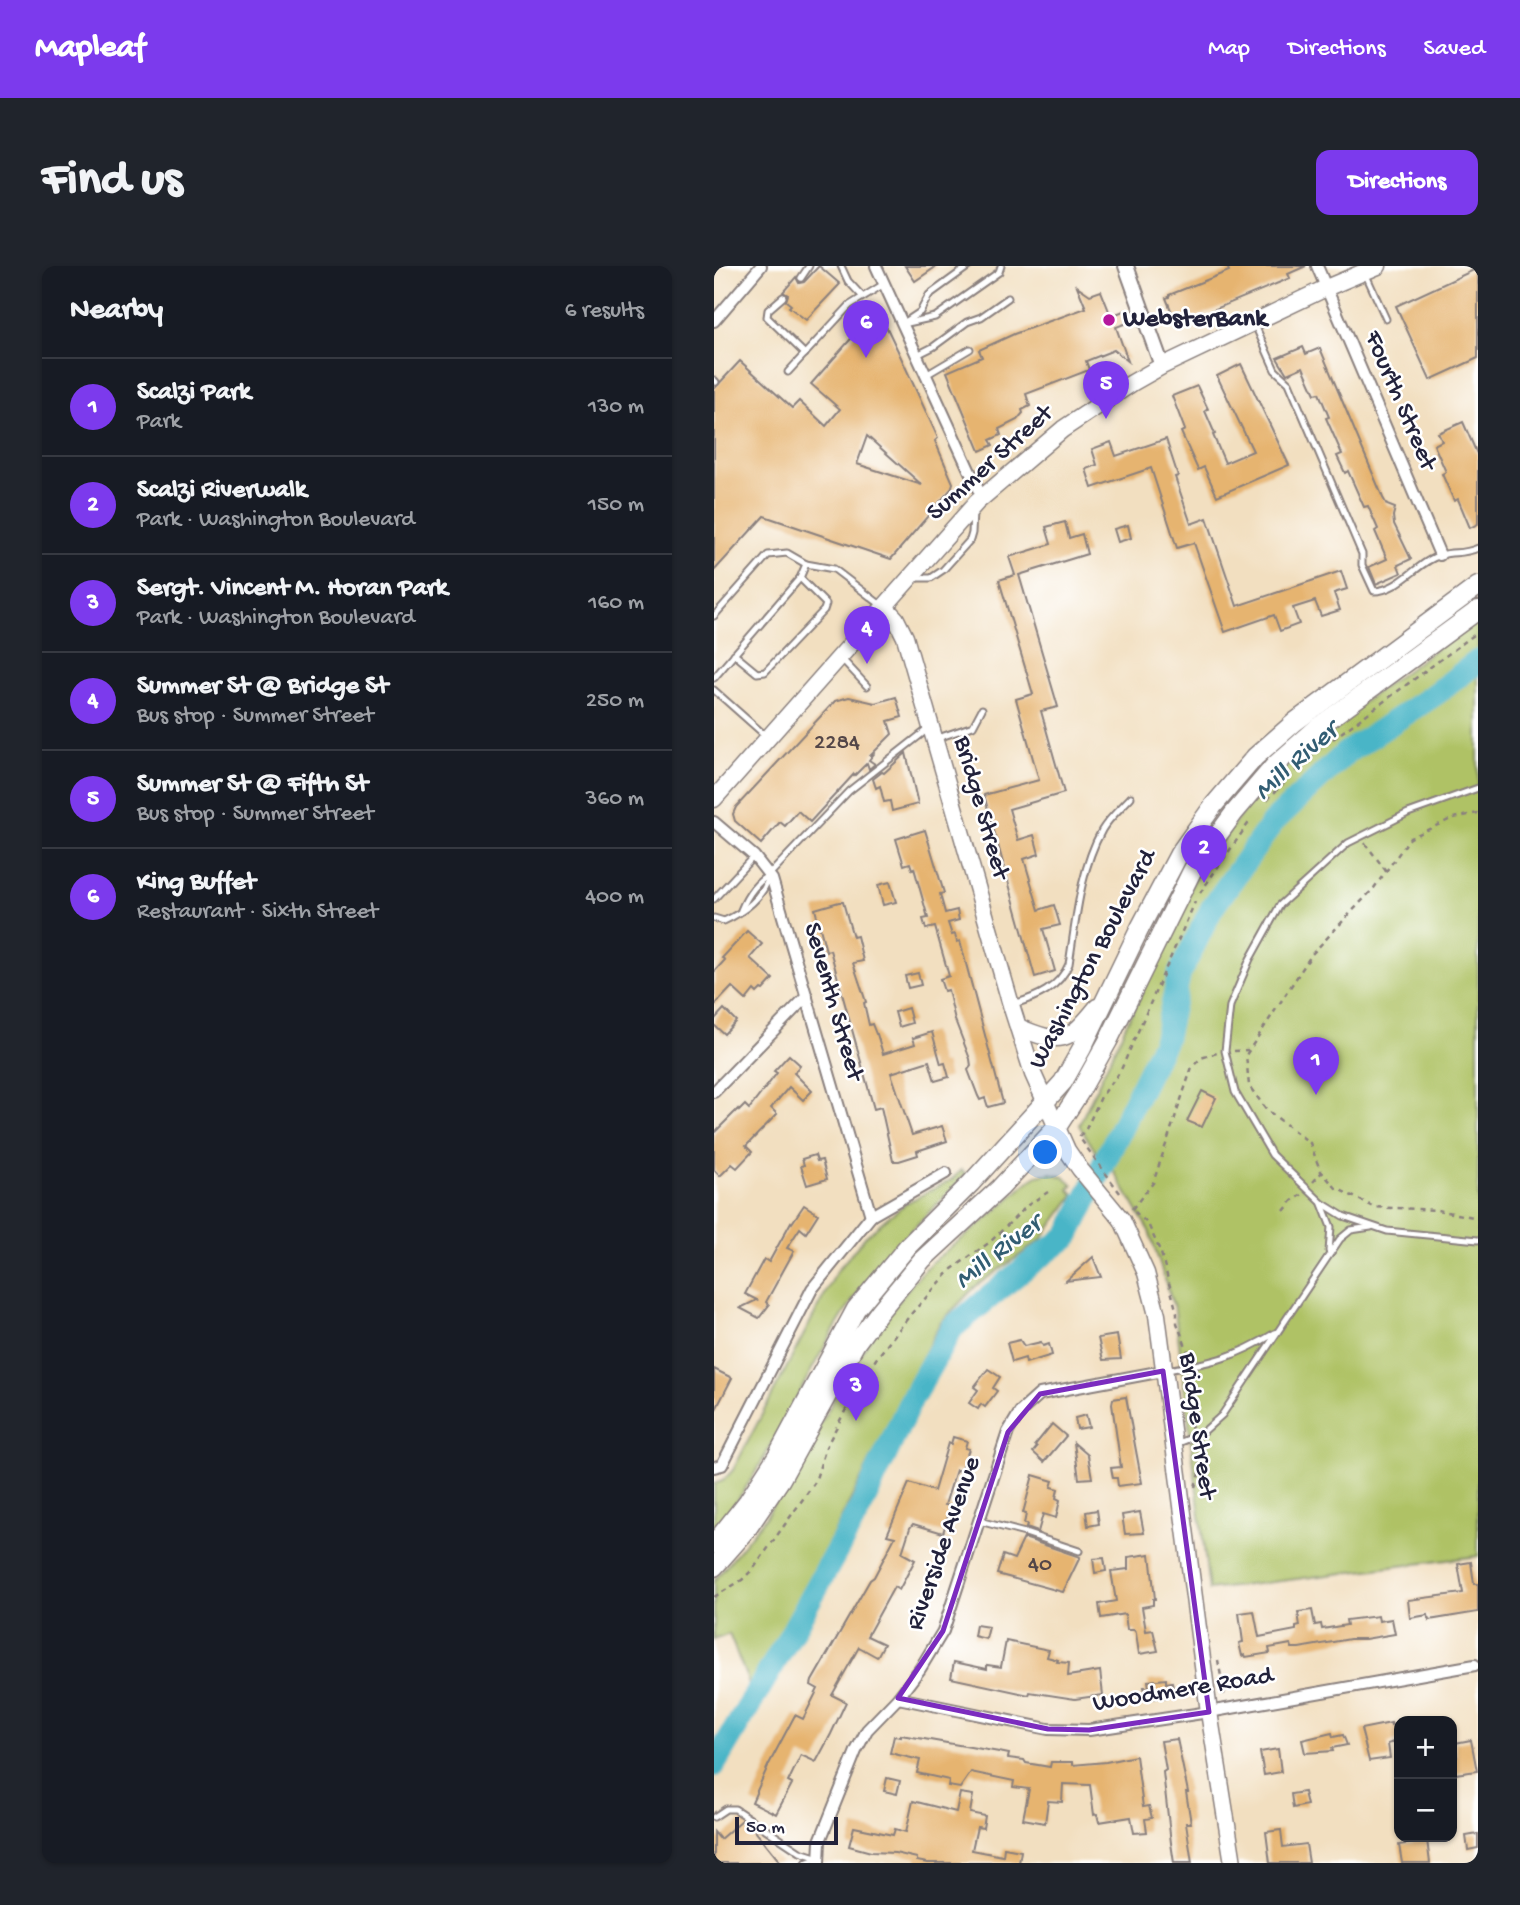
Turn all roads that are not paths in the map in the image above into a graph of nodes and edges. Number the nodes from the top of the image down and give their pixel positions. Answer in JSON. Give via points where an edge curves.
{"nodes":[{"id":1,"x":761,"y":266,"type":"edge"},
{"id":2,"x":809,"y":266,"type":"edge"},
{"id":3,"x":841,"y":266,"type":"edge"},
{"id":4,"x":876,"y":266,"type":"edge"},
{"id":5,"x":969,"y":266,"type":"edge"},
{"id":6,"x":1000,"y":266,"type":"edge"},
{"id":7,"x":1126,"y":266,"type":"edge"},
{"id":8,"x":1317,"y":266,"type":"edge"},
{"id":9,"x":1371,"y":269,"type":"edge"},
{"id":10,"x":801,"y":278,"type":"dead end"},
{"id":11,"x":884,"y":284,"type":"junction"},
{"id":12,"x":1326,"y":288,"type":"junction"},
{"id":13,"x":862,"y":296,"type":"junction"},
{"id":14,"x":783,"y":297,"type":"dead end"},
{"id":15,"x":1008,"y":298,"type":"dead end"},
{"id":16,"x":1386,"y":319,"type":"dead end"},
{"id":17,"x":714,"y":321,"type":"edge"},
{"id":18,"x":1254,"y":323,"type":"junction"},
{"id":19,"x":903,"y":324,"type":"junction"},
{"id":20,"x":970,"y":349,"type":"dead end"},
{"id":21,"x":805,"y":354,"type":"junction"},
{"id":22,"x":917,"y":355,"type":"junction"},
{"id":23,"x":1162,"y":366,"type":"junction"},
{"id":24,"x":788,"y":372,"type":"dead end"},
{"id":25,"x":926,"y":375,"type":"junction"},
{"id":26,"x":977,"y":503,"type":"junction"},
{"id":27,"x":1478,"y":548,"type":"edge"},
{"id":28,"x":1440,"y":555,"type":"junction"},
{"id":29,"x":806,"y":564,"type":"junction"},
{"id":30,"x":800,"y":578,"type":"junction"},
{"id":31,"x":1478,"y":586,"type":"edge"},
{"id":32,"x":886,"y":608,"type":"junction"},
{"id":33,"x":1478,"y":610,"type":"edge"},
{"id":34,"x":714,"y":616,"type":"edge"},
{"id":35,"x":734,"y":654,"type":"junction"},
{"id":36,"x":841,"y":659,"type":"junction"},
{"id":37,"x":714,"y":678,"type":"edge"},
{"id":38,"x":867,"y":686,"type":"dead end"},
{"id":39,"x":714,"y":690,"type":"edge"},
{"id":40,"x":982,"y":709,"type":"dead end"},
{"id":41,"x":933,"y":733,"type":"junction"},
{"id":42,"x":768,"y":738,"type":"junction"},
{"id":43,"x":1478,"y":788,"type":"edge"},
{"id":44,"x":1131,"y":797,"type":"dead end"},
{"id":45,"x":714,"y":799,"type":"edge"},
{"id":46,"x":714,"y":822,"type":"edge"},
{"id":47,"x":754,"y":856,"type":"junction"},
{"id":48,"x":769,"y":875,"type":"junction"},
{"id":49,"x":714,"y":899,"type":"edge"},
{"id":50,"x":714,"y":918,"type":"edge"},
{"id":51,"x":1109,"y":991,"type":"junction"},
{"id":52,"x":807,"y":996,"type":"junction"},
{"id":53,"x":1011,"y":1005,"type":"junction"},
{"id":54,"x":1018,"y":1027,"type":"junction"},
{"id":55,"x":714,"y":1092,"type":"edge"},
{"id":56,"x":1046,"y":1102,"type":"junction"},
{"id":57,"x":1057,"y":1127,"type":"junction"},
{"id":58,"x":946,"y":1173,"type":"dead end"},
{"id":59,"x":1322,"y":1203,"type":"junction"},
{"id":60,"x":871,"y":1216,"type":"junction"},
{"id":61,"x":1372,"y":1227,"type":"junction"},
{"id":62,"x":1478,"y":1241,"type":"edge"},
{"id":63,"x":1329,"y":1251,"type":"junction"},
{"id":64,"x":1278,"y":1331,"type":"junction"},
{"id":65,"x":1164,"y":1371,"type":"junction"},
{"id":66,"x":1173,"y":1445,"type":"junction"},
{"id":67,"x":718,"y":1466,"type":"edge"},
{"id":68,"x":979,"y":1521,"type":"junction"},
{"id":69,"x":714,"y":1544,"type":"edge"},
{"id":70,"x":1079,"y":1551,"type":"dead end"},
{"id":71,"x":714,"y":1567,"type":"edge"},
{"id":72,"x":1477,"y":1653,"type":"edge"},
{"id":73,"x":1477,"y":1668,"type":"edge"},
{"id":74,"x":898,"y":1698,"type":"junction"},
{"id":75,"x":1209,"y":1712,"type":"junction"},
{"id":76,"x":714,"y":1817,"type":"edge"},
{"id":77,"x":819,"y":1861,"type":"edge"},
{"id":78,"x":805,"y":1863,"type":"edge"},
{"id":79,"x":1233,"y":1863,"type":"edge"}],
"edges":[{"from":1,"to":17,"type":"street"},
{"from":2,"to":10,"type":"lane"},
{"from":3,"to":13,"type":"lane"},
{"from":4,"to":11,"type":"street"},
{"from":5,"to":19,"type":"lane","via":[[929,295],[920,312]]},
{"from":6,"to":19,"type":"lane","via":[[999,272],[935,317]]},
{"from":7,"to":23,"type":"street"},
{"from":8,"to":12,"type":"street","name":"Fourth Street"},
{"from":9,"to":12,"type":"main road","name":"Summer Street"},
{"from":9,"to":16,"type":"lane"},
{"from":11,"to":13,"type":"lane"},
{"from":11,"to":19,"type":"street"},
{"from":12,"to":18,"type":"main road","name":"Summer Street"},
{"from":12,"to":28,"type":"street","name":"Fourth Street"},
{"from":13,"to":21,"type":"lane"},
{"from":14,"to":21,"type":"lane","via":[[768,310],[767,317]]},
{"from":15,"to":22,"type":"lane"},
{"from":18,"to":23,"type":"main road","name":"Summer Street"},
{"from":18,"to":28,"type":"lane","via":[[1275,370],[1289,383],[1374,591],[1387,590]]},
{"from":19,"to":22,"type":"street"},
{"from":20,"to":25,"type":"lane"},
{"from":21,"to":24,"type":"lane"},
{"from":22,"to":25,"type":"street"},
{"from":23,"to":26,"type":"main road","name":"Summer Street","via":[[1063,429]]},
{"from":25,"to":26,"type":"street"},
{"from":26,"to":32,"type":"main road","name":"Summer Street"},
{"from":27,"to":28,"type":"lane"},
{"from":29,"to":30,"type":"lane"},
{"from":29,"to":32,"type":"lane","via":[[834,569]]},
{"from":29,"to":34,"type":"lane","via":[[788,553],[768,555]]},
{"from":30,"to":35,"type":"lane"},
{"from":30,"to":35,"type":"lane","via":[[823,600],[824,610],[765,672],[757,673]]},
{"from":31,"to":51,"type":"main road","name":"Washington Boulevard","via":[[1255,757],[1179,854]]},
{"from":32,"to":36,"type":"main road","name":"Summer Street"},
{"from":32,"to":41,"type":"main road","name":"Bridge Street","via":[[905,637]]},
{"from":33,"to":57,"type":"main road","name":"Washington Boulevard","via":[[1318,727],[1275,765],[1234,813],[1193,869],[1108,1041]]},
{"from":35,"to":37,"type":"lane"},
{"from":36,"to":38,"type":"lane"},
{"from":36,"to":42,"type":"main road","name":"Summer Street"},
{"from":39,"to":42,"type":"lane"},
{"from":40,"to":41,"type":"lane","via":[[973,726]]},
{"from":41,"to":48,"type":"lane","via":[[908,742],[849,791]]},
{"from":41,"to":53,"type":"main road","name":"Bridge Street"},
{"from":42,"to":45,"type":"main road","name":"Summer Street"},
{"from":43,"to":59,"type":"lane","via":[[1408,813],[1348,844],[1280,905],[1230,1006],[1225,1051],[1235,1092],[1272,1155]]},
{"from":44,"to":53,"type":"lane","via":[[1103,828],[1097,843],[1084,878],[1064,976],[1033,998]]},
{"from":46,"to":47,"type":"street","name":"Seventh Street"},
{"from":47,"to":48,"type":"street","name":"Seventh Street"},
{"from":47,"to":49,"type":"lane"},
{"from":48,"to":50,"type":"lane","via":[[767,886],[753,904],[724,920]]},
{"from":48,"to":52,"type":"street","name":"Seventh Street"},
{"from":51,"to":54,"type":"main road","via":[[1082,1027],[1067,1037],[1052,1040]]},
{"from":51,"to":56,"type":"main road","name":"Washington Boulevard","via":[[1063,1082]]},
{"from":52,"to":55,"type":"street"},
{"from":52,"to":60,"type":"street","name":"Seventh Street"},
{"from":53,"to":54,"type":"main road","name":"Bridge Street"},
{"from":54,"to":56,"type":"main road","name":"Bridge Street"},
{"from":56,"to":57,"type":"main road","name":"Bridge Street"},
{"from":56,"to":69,"type":"main road","name":"Washington Boulevard","via":[[908,1247],[856,1309],[777,1456]]},
{"from":57,"to":65,"type":"main road","name":"Bridge Street","via":[[1080,1169],[1129,1212],[1157,1315]]},
{"from":57,"to":71,"type":"main road","name":"Washington Boulevard","via":[[922,1260],[879,1312],[856,1343],[781,1479]]},
{"from":58,"to":60,"type":"street"},
{"from":59,"to":61,"type":"lane"},
{"from":59,"to":63,"type":"lane","via":[[1331,1227]]},
{"from":60,"to":67,"type":"street","via":[[812,1289]]},
{"from":61,"to":62,"type":"lane"},
{"from":61,"to":63,"type":"lane","via":[[1351,1230]]},
{"from":63,"to":64,"type":"lane"},
{"from":64,"to":65,"type":"lane","via":[[1234,1356]]},
{"from":64,"to":66,"type":"lane","via":[[1211,1427]]},
{"from":65,"to":66,"type":"main road","name":"Bridge Street"},
{"from":65,"to":68,"type":"street","name":"Riverside Avenue","via":[[1040,1394],[1007,1432]]},
{"from":66,"to":75,"type":"main road","name":"Bridge Street"},
{"from":68,"to":70,"type":"lane"},
{"from":68,"to":74,"type":"street","name":"Riverside Avenue","via":[[943,1631]]},
{"from":72,"to":73,"type":"street","name":"Woodmere Road"},
{"from":73,"to":75,"type":"street","name":"Woodmere Road"},
{"from":74,"to":75,"type":"street","name":"Woodmere Road","via":[[1048,1728],[1089,1730]]},
{"from":74,"to":77,"type":"street","name":"Riverside Avenue","via":[[867,1730],[856,1751],[820,1842]]},
{"from":75,"to":79,"type":"main road","name":"Bridge Street"},
{"from":76,"to":77,"type":"lane","via":[[735,1809]]},
{"from":77,"to":78,"type":"lane"}]}
